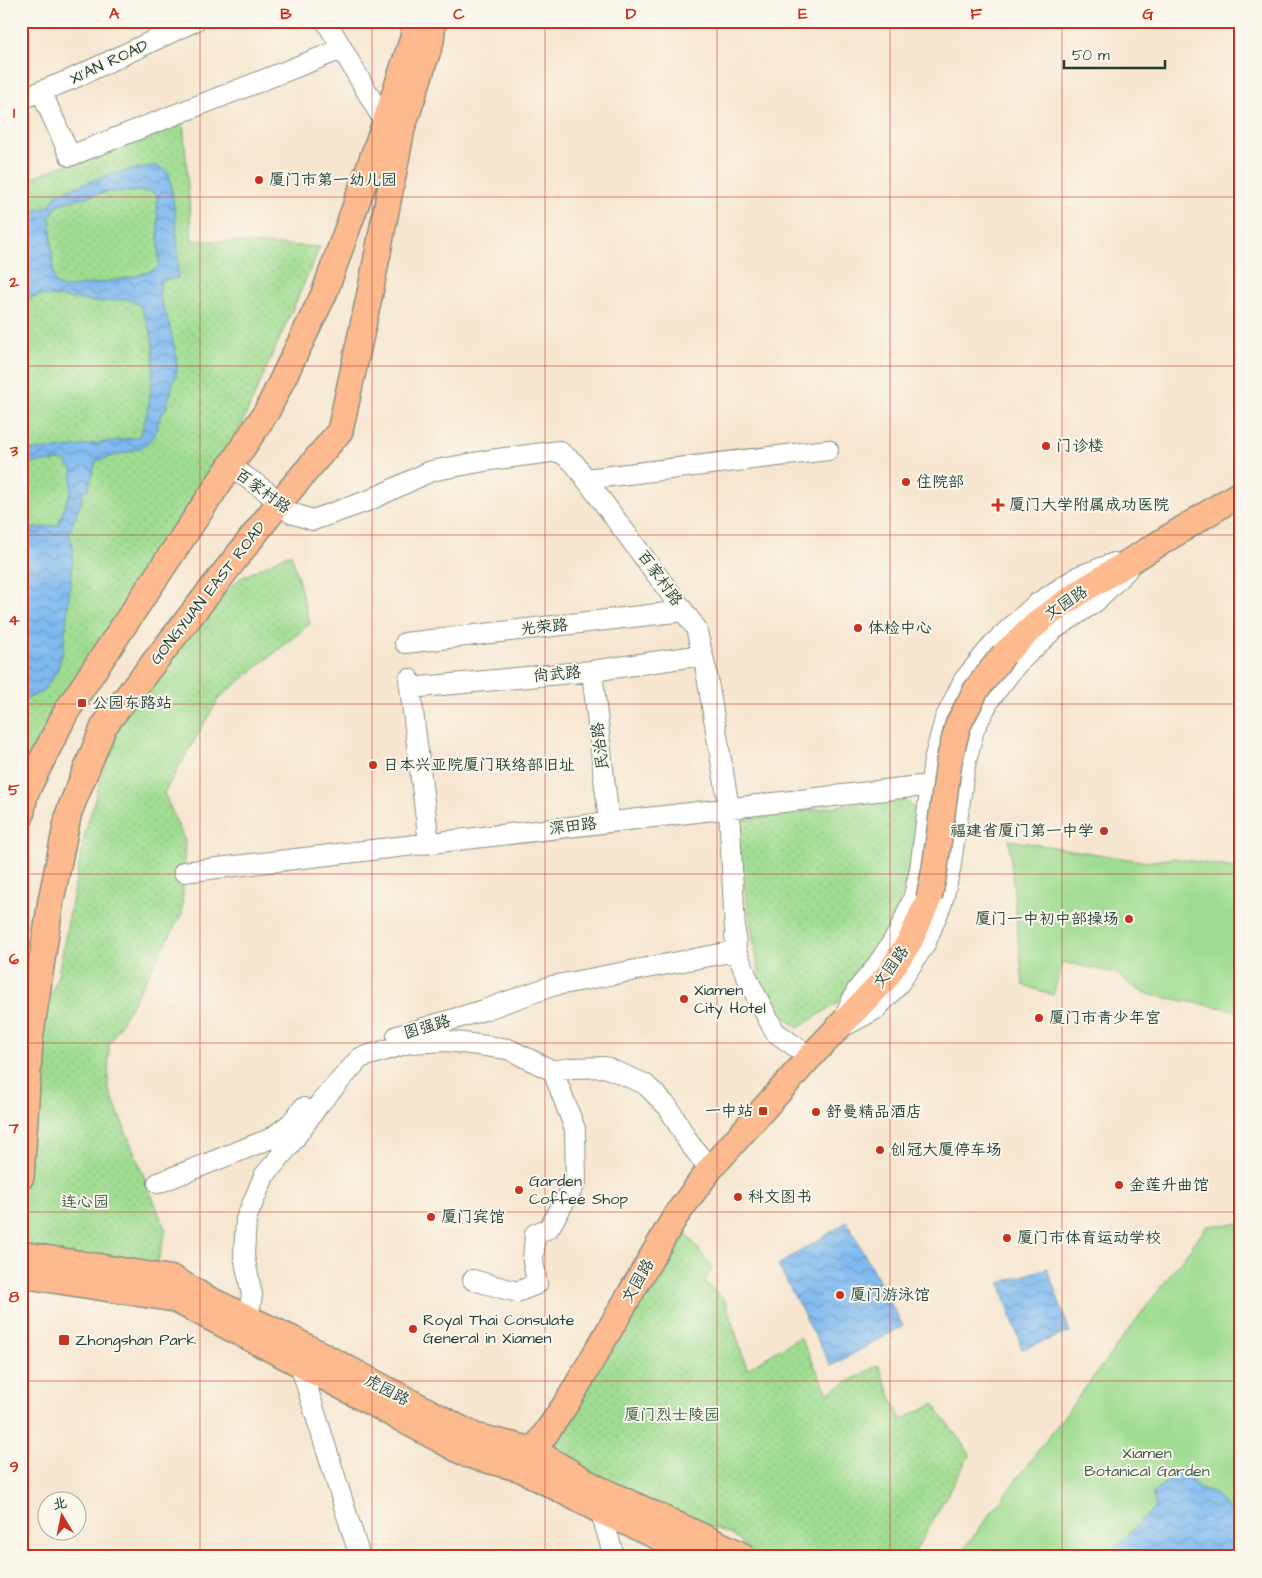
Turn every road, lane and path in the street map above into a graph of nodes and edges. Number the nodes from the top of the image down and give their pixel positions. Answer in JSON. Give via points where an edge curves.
{"nodes":[{"id":1,"x":195,"y":21,"type":"edge"},
{"id":2,"x":326,"y":21,"type":"edge"},
{"id":3,"x":415,"y":21,"type":"edge"},
{"id":4,"x":433,"y":21,"type":"edge"},
{"id":5,"x":342,"y":49,"type":"junction"},
{"id":6,"x":41,"y":91,"type":"junction"},
{"id":7,"x":21,"y":99,"type":"edge"},
{"id":8,"x":385,"y":123,"type":"junction"},
{"id":9,"x":828,"y":450,"type":"dead end"},
{"id":10,"x":230,"y":466,"type":"junction"},
{"id":11,"x":586,"y":479,"type":"junction"},
{"id":12,"x":1241,"y":493,"type":"edge"},
{"id":13,"x":279,"y":502,"type":"junction"},
{"id":14,"x":1147,"y":552,"type":"junction"},
{"id":15,"x":684,"y":611,"type":"junction"},
{"id":16,"x":405,"y":643,"type":"dead end"},
{"id":17,"x":702,"y":655,"type":"junction"},
{"id":18,"x":592,"y":671,"type":"junction"},
{"id":19,"x":962,"y":781,"type":"junction"},
{"id":20,"x":931,"y":785,"type":"junction"},
{"id":21,"x":729,"y":808,"type":"junction"},
{"id":22,"x":21,"y":816,"type":"edge"},
{"id":23,"x":610,"y":822,"type":"junction"},
{"id":24,"x":430,"y":843,"type":"junction"},
{"id":25,"x":184,"y":872,"type":"dead end"},
{"id":26,"x":736,"y":951,"type":"junction"},
{"id":27,"x":839,"y":1028,"type":"junction"},
{"id":28,"x":810,"y":1057,"type":"junction"},
{"id":29,"x":553,"y":1071,"type":"junction"},
{"id":30,"x":710,"y":1169,"type":"junction"},
{"id":31,"x":21,"y":1177,"type":"edge"},
{"id":32,"x":158,"y":1183,"type":"dead end"},
{"id":33,"x":21,"y":1254,"type":"edge"},
{"id":34,"x":21,"y":1275,"type":"edge"},
{"id":35,"x":474,"y":1280,"type":"dead end"},
{"id":36,"x":248,"y":1318,"type":"junction"},
{"id":37,"x":292,"y":1339,"type":"junction"},
{"id":38,"x":300,"y":1364,"type":"junction"},
{"id":39,"x":527,"y":1460,"type":"junction"},
{"id":40,"x":593,"y":1486,"type":"junction"},
{"id":41,"x":601,"y":1511,"type":"junction"},
{"id":42,"x":360,"y":1557,"type":"edge"},
{"id":43,"x":614,"y":1557,"type":"edge"},
{"id":44,"x":702,"y":1557,"type":"edge"},
{"id":45,"x":743,"y":1557,"type":"edge"}],
"edges":[{"from":1,"to":6,"type":"street","name":"XI'AN ROAD"},
{"from":2,"to":5,"type":"street"},
{"from":3,"to":8,"type":"main road","via":[[413,38]]},
{"from":4,"to":13,"type":"main road","name":"GONGYUAN EAST ROAD","via":[[431,41],[402,129],[340,431]]},
{"from":5,"to":6,"type":"street","via":[[70,156]]},
{"from":5,"to":8,"type":"street"},
{"from":6,"to":7,"type":"street","name":"XI'AN ROAD"},
{"from":8,"to":10,"type":"main road","via":[[324,294],[267,411]]},
{"from":9,"to":11,"type":"street"},
{"from":10,"to":13,"type":"street","name":"百家村路"},
{"from":10,"to":22,"type":"main road","via":[[66,712],[25,794]]},
{"from":11,"to":13,"type":"street","name":"百家村路","via":[[559,451],[431,472],[370,500],[313,520],[291,513]]},
{"from":11,"to":15,"type":"street","name":"百家村路"},
{"from":12,"to":14,"type":"main road","name":"文园路"},
{"from":13,"to":31,"type":"main road","name":"GONGYUAN EAST ROAD","via":[[104,726],[69,812],[50,900],[30,1040]]},
{"from":14,"to":19,"type":"street","via":[[1095,602],[1053,630],[1017,664],[990,699],[974,729]]},
{"from":14,"to":20,"type":"street","via":[[1079,576],[1034,605],[994,643],[964,680],[945,719]]},
{"from":14,"to":27,"type":"main road","name":"文园路","bridge":true,"via":[[1043,618],[1004,654],[976,690],[958,725],[949,761],[929,898],[911,939],[886,978]]},
{"from":15,"to":16,"type":"street","name":"光荣路"},
{"from":15,"to":17,"type":"street","name":"百家村路","via":[[696,628]]},
{"from":17,"to":18,"type":"street","name":"尚武路"},
{"from":17,"to":21,"type":"street","name":"百家村路"},
{"from":18,"to":23,"type":"street","name":"民治路"},
{"from":18,"to":24,"type":"street","name":"尚武路","via":[[410,684]]},
{"from":19,"to":20,"type":"street","name":"深田路"},
{"from":19,"to":27,"type":"street","via":[[950,870],[942,903],[924,944],[898,985],[876,1009]]},
{"from":20,"to":21,"type":"street","name":"深田路"},
{"from":20,"to":27,"type":"street","via":[[914,896],[899,932],[857,990]]},
{"from":21,"to":23,"type":"street","name":"深田路"},
{"from":21,"to":26,"type":"street","name":"百家村路"},
{"from":23,"to":24,"type":"street","name":"深田路"},
{"from":24,"to":25,"type":"street","name":"深田路"},
{"from":26,"to":28,"type":"street","name":"百家村路","via":[[775,1032]]},
{"from":26,"to":32,"type":"street","name":"图强路","via":[[552,986],[368,1044],[348,1058],[291,1123],[272,1138]]},
{"from":27,"to":28,"type":"main road","name":"文园路"},
{"from":28,"to":30,"type":"main road","name":"文园路"},
{"from":29,"to":30,"type":"street","via":[[604,1067],[645,1084],[668,1107],[689,1143]]},
{"from":29,"to":35,"type":"street","via":[[575,1130],[576,1182],[549,1228],[535,1234],[533,1261],[537,1284],[517,1292]]},
{"from":29,"to":36,"type":"street","via":[[508,1049],[448,1041],[409,1044],[360,1058],[320,1103],[264,1176],[246,1219],[244,1256],[252,1296]]},
{"from":30,"to":39,"type":"main road","name":"文园路","via":[[675,1217],[568,1401]]},
{"from":33,"to":36,"type":"main road","name":"虎园路","via":[[174,1279]]},
{"from":34,"to":38,"type":"main road","name":"虎园路","via":[[174,1300]]},
{"from":36,"to":37,"type":"main road","name":"虎园路"},
{"from":37,"to":38,"type":"street"},
{"from":37,"to":39,"type":"main road","name":"虎园路"},
{"from":38,"to":39,"type":"main road","name":"虎园路","via":[[468,1455]]},
{"from":38,"to":42,"type":"street"},
{"from":39,"to":40,"type":"main road","name":"虎园路"},
{"from":39,"to":41,"type":"main road","name":"虎园路"},
{"from":40,"to":41,"type":"street"},
{"from":40,"to":45,"type":"main road","name":"虎园路"},
{"from":41,"to":43,"type":"street"},
{"from":41,"to":44,"type":"main road","name":"虎园路"}]}
